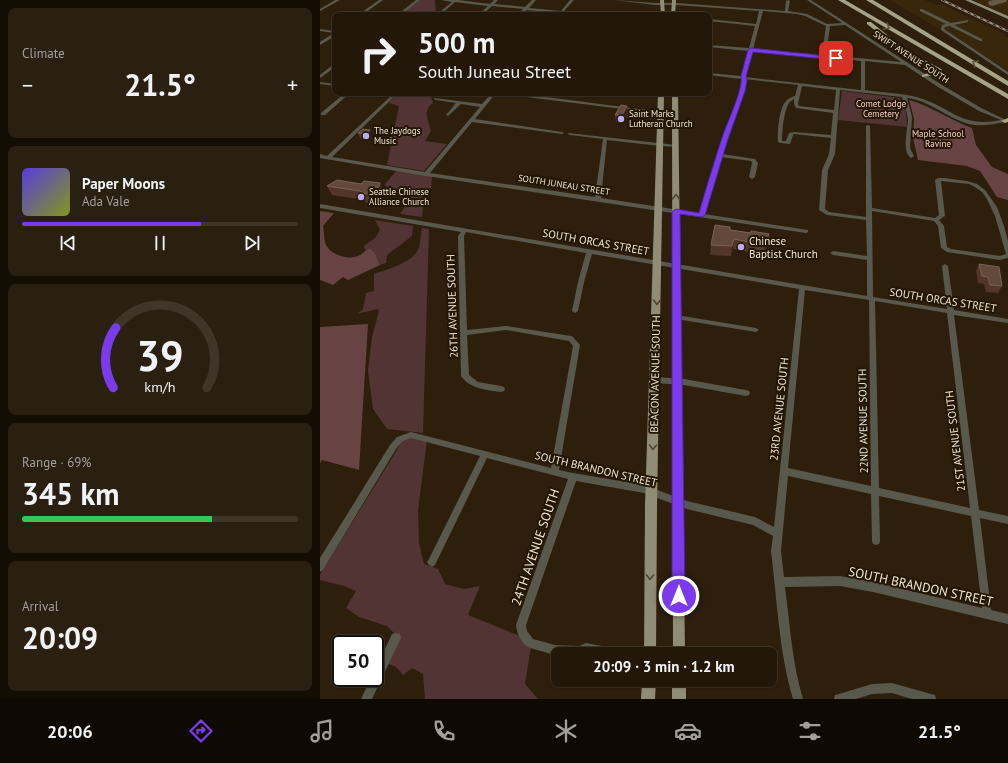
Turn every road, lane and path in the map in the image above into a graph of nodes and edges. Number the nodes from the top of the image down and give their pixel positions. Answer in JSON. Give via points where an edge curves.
{"nodes":[{"id":1,"x":338,"y":0,"type":"edge"},
{"id":2,"x":381,"y":0,"type":"edge"},
{"id":3,"x":418,"y":0,"type":"edge"},
{"id":4,"x":443,"y":0,"type":"edge"},
{"id":5,"x":496,"y":0,"type":"edge"},
{"id":6,"x":534,"y":0,"type":"edge"},
{"id":7,"x":572,"y":0,"type":"edge"},
{"id":8,"x":615,"y":0,"type":"edge"},
{"id":9,"x":804,"y":0,"type":"edge"},
{"id":10,"x":808,"y":0,"type":"edge"},
{"id":11,"x":835,"y":0,"type":"edge"},
{"id":12,"x":841,"y":0,"type":"edge"},
{"id":13,"x":869,"y":0,"type":"edge"},
{"id":14,"x":967,"y":0,"type":"edge"},
{"id":15,"x":456,"y":1,"type":"edge"},
{"id":16,"x":788,"y":1,"type":"edge"},
{"id":17,"x":662,"y":2,"type":"edge"},
{"id":18,"x":674,"y":2,"type":"edge"},
{"id":19,"x":812,"y":4,"type":"junction"},
{"id":20,"x":491,"y":5,"type":"junction"},
{"id":21,"x":527,"y":8,"type":"junction"},
{"id":22,"x":320,"y":10,"type":"edge"},
{"id":23,"x":921,"y":10,"type":"dead end"},
{"id":24,"x":761,"y":11,"type":"junction"},
{"id":25,"x":364,"y":12,"type":"edge"},
{"id":26,"x":403,"y":12,"type":"edge"},
{"id":27,"x":442,"y":12,"type":"edge"},
{"id":28,"x":483,"y":12,"type":"edge"},
{"id":29,"x":523,"y":12,"type":"edge"},
{"id":30,"x":554,"y":12,"type":"edge"},
{"id":31,"x":562,"y":12,"type":"edge"},
{"id":32,"x":663,"y":12,"type":"edge"},
{"id":33,"x":786,"y":13,"type":"junction"},
{"id":34,"x":1008,"y":18,"type":"edge"},
{"id":35,"x":712,"y":20,"type":"edge"},
{"id":36,"x":967,"y":21,"type":"dead end"},
{"id":37,"x":844,"y":24,"type":"junction"},
{"id":38,"x":757,"y":25,"type":"junction"},
{"id":39,"x":950,"y":25,"type":"junction"},
{"id":40,"x":828,"y":26,"type":"junction"},
{"id":41,"x":320,"y":30,"type":"edge"},
{"id":42,"x":332,"y":32,"type":"edge"},
{"id":43,"x":332,"y":35,"type":"edge"},
{"id":44,"x":981,"y":40,"type":"dead end"},
{"id":45,"x":320,"y":44,"type":"edge"},
{"id":46,"x":712,"y":46,"type":"edge"},
{"id":47,"x":751,"y":50,"type":"junction"},
{"id":48,"x":824,"y":57,"type":"junction"},
{"id":49,"x":863,"y":61,"type":"junction"},
{"id":50,"x":907,"y":64,"type":"junction"},
{"id":51,"x":332,"y":68,"type":"edge"},
{"id":52,"x":712,"y":74,"type":"edge"},
{"id":53,"x":1008,"y":74,"type":"edge"},
{"id":54,"x":924,"y":76,"type":"junction"},
{"id":55,"x":320,"y":77,"type":"edge"},
{"id":56,"x":744,"y":78,"type":"junction"},
{"id":57,"x":1008,"y":82,"type":"edge"},
{"id":58,"x":320,"y":83,"type":"edge"},
{"id":59,"x":800,"y":84,"type":"junction"},
{"id":60,"x":332,"y":85,"type":"edge"},
{"id":61,"x":838,"y":88,"type":"junction"},
{"id":62,"x":864,"y":91,"type":"junction"},
{"id":63,"x":345,"y":96,"type":"edge"},
{"id":64,"x":393,"y":96,"type":"edge"},
{"id":65,"x":491,"y":96,"type":"edge"},
{"id":66,"x":528,"y":96,"type":"edge"},
{"id":67,"x":661,"y":96,"type":"edge"},
{"id":68,"x":674,"y":96,"type":"edge"},
{"id":69,"x":797,"y":96,"type":"junction"},
{"id":70,"x":904,"y":96,"type":"junction"},
{"id":71,"x":1008,"y":97,"type":"edge"},
{"id":72,"x":436,"y":99,"type":"dead end"},
{"id":73,"x":460,"y":102,"type":"junction"},
{"id":74,"x":483,"y":106,"type":"junction"},
{"id":75,"x":660,"y":112,"type":"junction"},
{"id":76,"x":836,"y":112,"type":"junction"},
{"id":77,"x":675,"y":113,"type":"junction"},
{"id":78,"x":324,"y":114,"type":"dead end"},
{"id":79,"x":448,"y":115,"type":"dead end"},
{"id":80,"x":471,"y":120,"type":"junction"},
{"id":81,"x":1007,"y":121,"type":"edge"},
{"id":82,"x":868,"y":126,"type":"dead end"},
{"id":83,"x":562,"y":133,"type":"dead end"},
{"id":84,"x":570,"y":134,"type":"dead end"},
{"id":85,"x":605,"y":138,"type":"junction"},
{"id":86,"x":834,"y":138,"type":"junction"},
{"id":87,"x":660,"y":145,"type":"junction"},
{"id":88,"x":676,"y":146,"type":"junction"},
{"id":89,"x":720,"y":155,"type":"junction"},
{"id":90,"x":320,"y":156,"type":"edge"},
{"id":91,"x":911,"y":156,"type":"dead end"},
{"id":92,"x":329,"y":157,"type":"junction"},
{"id":93,"x":426,"y":174,"type":"junction"},
{"id":94,"x":752,"y":177,"type":"dead end"},
{"id":95,"x":598,"y":199,"type":"junction"},
{"id":96,"x":320,"y":206,"type":"edge"},
{"id":97,"x":658,"y":209,"type":"junction"},
{"id":98,"x":869,"y":209,"type":"junction"},
{"id":99,"x":676,"y":212,"type":"junction"},
{"id":100,"x":702,"y":215,"type":"junction"},
{"id":101,"x":869,"y":219,"type":"junction"},
{"id":102,"x":936,"y":220,"type":"junction"},
{"id":103,"x":465,"y":230,"type":"junction"},
{"id":104,"x":806,"y":230,"type":"dead end"},
{"id":105,"x":590,"y":251,"type":"junction"},
{"id":106,"x":833,"y":253,"type":"dead end"},
{"id":107,"x":1007,"y":255,"type":"edge"},
{"id":108,"x":870,"y":259,"type":"junction"},
{"id":109,"x":658,"y":263,"type":"junction"},
{"id":110,"x":676,"y":266,"type":"junction"},
{"id":111,"x":945,"y":266,"type":"dead end"},
{"id":112,"x":802,"y":287,"type":"junction"},
{"id":113,"x":871,"y":298,"type":"junction"},
{"id":114,"x":575,"y":311,"type":"dead end"},
{"id":115,"x":951,"y":312,"type":"junction"},
{"id":116,"x":676,"y":317,"type":"junction"},
{"id":117,"x":1008,"y":321,"type":"edge"},
{"id":118,"x":756,"y":330,"type":"dead end"},
{"id":119,"x":463,"y":333,"type":"junction"},
{"id":120,"x":655,"y":380,"type":"junction"},
{"id":121,"x":678,"y":382,"type":"junction"},
{"id":122,"x":501,"y":389,"type":"dead end"},
{"id":123,"x":746,"y":393,"type":"dead end"},
{"id":124,"x":485,"y":455,"type":"junction"},
{"id":125,"x":783,"y":471,"type":"junction"},
{"id":126,"x":554,"y":472,"type":"junction"},
{"id":127,"x":573,"y":477,"type":"junction"},
{"id":128,"x":875,"y":491,"type":"junction"},
{"id":129,"x":652,"y":493,"type":"junction"},
{"id":130,"x":678,"y":502,"type":"junction"},
{"id":131,"x":974,"y":512,"type":"junction"},
{"id":132,"x":1008,"y":520,"type":"edge"},
{"id":133,"x":777,"y":534,"type":"junction"},
{"id":134,"x":876,"y":541,"type":"dead end"},
{"id":135,"x":432,"y":562,"type":"dead end"},
{"id":136,"x":320,"y":567,"type":"edge"},
{"id":137,"x":780,"y":582,"type":"junction"},
{"id":138,"x":987,"y":613,"type":"junction"},
{"id":139,"x":1008,"y":619,"type":"edge"},
{"id":140,"x":396,"y":638,"type":"dead end"},
{"id":141,"x":650,"y":647,"type":"edge"},
{"id":142,"x":679,"y":647,"type":"edge"},
{"id":143,"x":551,"y":649,"type":"edge"},
{"id":144,"x":649,"y":687,"type":"edge"},
{"id":145,"x":679,"y":687,"type":"edge"},
{"id":146,"x":366,"y":699,"type":"edge"},
{"id":147,"x":648,"y":699,"type":"edge"},
{"id":148,"x":679,"y":699,"type":"edge"},
{"id":149,"x":798,"y":699,"type":"edge"},
{"id":150,"x":839,"y":699,"type":"edge"},
{"id":151,"x":931,"y":699,"type":"edge"}],
"edges":[{"from":1,"to":22,"type":"street"},
{"from":2,"to":25,"type":"street"},
{"from":3,"to":26,"type":"street"},
{"from":4,"to":15,"type":"street"},
{"from":5,"to":20,"type":"street"},
{"from":6,"to":21,"type":"street"},
{"from":7,"to":31,"type":"street"},
{"from":8,"to":17,"type":"street"},
{"from":9,"to":19,"type":"street"},
{"from":10,"to":19,"type":"street","name":"SWIFT AVENUE SOUTH"},
{"from":11,"to":54,"type":"highway","via":[[867,21],[904,51],[939,70],[937,73]]},
{"from":12,"to":71,"type":"highway","one_way":true},
{"from":57,"to":13,"type":"highway","one_way":true},
{"from":14,"to":34,"type":"main road"},
{"from":15,"to":20,"type":"street"},
{"from":15,"to":27,"type":"street"},
{"from":16,"to":33,"type":"street"},
{"from":17,"to":18,"type":"street"},
{"from":17,"to":32,"type":"main road"},
{"from":18,"to":24,"type":"street"},
{"from":19,"to":37,"type":"street","name":"SWIFT AVENUE SOUTH"},
{"from":20,"to":21,"type":"street"},
{"from":20,"to":28,"type":"street"},
{"from":21,"to":29,"type":"street"},
{"from":21,"to":30,"type":"street"},
{"from":23,"to":39,"type":"street"},
{"from":24,"to":33,"type":"street"},
{"from":24,"to":38,"type":"street"},
{"from":33,"to":40,"type":"street","via":[[806,15]]},
{"from":35,"to":38,"type":"street"},
{"from":36,"to":39,"type":"street"},
{"from":37,"to":40,"type":"street"},
{"from":37,"to":50,"type":"street","name":"SWIFT AVENUE SOUTH"},
{"from":38,"to":47,"type":"street"},
{"from":39,"to":44,"type":"street"},
{"from":39,"to":53,"type":"street","via":[[942,28]]},
{"from":40,"to":48,"type":"street"},
{"from":41,"to":42,"type":"street"},
{"from":43,"to":45,"type":"street"},
{"from":46,"to":47,"type":"street"},
{"from":47,"to":48,"type":"street"},
{"from":47,"to":56,"type":"street"},
{"from":48,"to":49,"type":"street"},
{"from":49,"to":50,"type":"street"},
{"from":49,"to":62,"type":"street"},
{"from":50,"to":54,"type":"street","name":"SWIFT AVENUE SOUTH"},
{"from":51,"to":55,"type":"street"},
{"from":52,"to":56,"type":"street"},
{"from":54,"to":81,"type":"street","name":"SWIFT AVENUE SOUTH","via":[[970,104]]},
{"from":56,"to":59,"type":"street"},
{"from":56,"to":89,"type":"street"},
{"from":58,"to":60,"type":"street"},
{"from":59,"to":61,"type":"street"},
{"from":59,"to":69,"type":"street"},
{"from":61,"to":62,"type":"street"},
{"from":61,"to":76,"type":"street"},
{"from":62,"to":70,"type":"street"},
{"from":63,"to":78,"type":"street"},
{"from":64,"to":92,"type":"street"},
{"from":65,"to":74,"type":"street"},
{"from":66,"to":75,"type":"street"},
{"from":67,"to":75,"type":"main road","name":"BEACON AVENUE SOUTH"},
{"from":68,"to":77,"type":"main road","name":"BEACON AVENUE SOUTH"},
{"from":69,"to":76,"type":"street","via":[[798,107]]},
{"from":69,"to":86,"type":"street","via":[[786,105],[780,142],[788,142],[792,133]]},
{"from":70,"to":81,"type":"street","via":[[930,103],[968,122],[983,124]]},
{"from":70,"to":91,"type":"street","via":[[910,117],[908,148]]},
{"from":72,"to":73,"type":"street"},
{"from":73,"to":74,"type":"street"},
{"from":73,"to":79,"type":"street"},
{"from":74,"to":80,"type":"street"},
{"from":75,"to":77,"type":"street"},
{"from":75,"to":87,"type":"main road","name":"BEACON AVENUE SOUTH"},
{"from":76,"to":86,"type":"street"},
{"from":77,"to":88,"type":"main road","name":"BEACON AVENUE SOUTH"},
{"from":80,"to":83,"type":"street"},
{"from":80,"to":93,"type":"street"},
{"from":82,"to":98,"type":"street","name":"22ND AVENUE SOUTH"},
{"from":84,"to":85,"type":"street"},
{"from":85,"to":87,"type":"street"},
{"from":85,"to":95,"type":"street"},
{"from":86,"to":101,"type":"street","via":[[832,154],[825,170],[823,211]]},
{"from":87,"to":88,"type":"street"},
{"from":87,"to":97,"type":"main road","name":"BEACON AVENUE SOUTH"},
{"from":99,"to":88,"type":"main road","name":"BEACON AVENUE SOUTH","one_way":true},
{"from":89,"to":94,"type":"street","via":[[753,160]]},
{"from":89,"to":100,"type":"street"},
{"from":90,"to":92,"type":"street","name":"SOUTH JUNEAU STREET"},
{"from":92,"to":93,"type":"street","name":"SOUTH JUNEAU STREET"},
{"from":93,"to":95,"type":"street","name":"SOUTH JUNEAU STREET"},
{"from":95,"to":97,"type":"street","name":"SOUTH JUNEAU STREET"},
{"from":96,"to":103,"type":"street","name":"SOUTH ORCAS STREET"},
{"from":97,"to":99,"type":"street","name":"SOUTH JUNEAU STREET"},
{"from":97,"to":109,"type":"main road","name":"BEACON AVENUE SOUTH"},
{"from":98,"to":101,"type":"street","name":"22ND AVENUE SOUTH"},
{"from":98,"to":102,"type":"street"},
{"from":99,"to":100,"type":"street","name":"SOUTH JUNEAU STREET"},
{"from":99,"to":110,"type":"main road","name":"BEACON AVENUE SOUTH"},
{"from":100,"to":104,"type":"street","name":"SOUTH JUNEAU STREET"},
{"from":101,"to":108,"type":"street","name":"22ND AVENUE SOUTH"},
{"from":102,"to":107,"type":"street","via":[[941,224],[943,246],[947,250],[1000,258]]},
{"from":102,"to":107,"type":"street","via":[[942,216],[937,183],[939,180],[973,184],[980,188],[994,210]]},
{"from":103,"to":105,"type":"street","name":"SOUTH ORCAS STREET"},
{"from":103,"to":119,"type":"street","name":"26TH AVENUE SOUTH","via":[[461,236]]},
{"from":105,"to":109,"type":"street","name":"SOUTH ORCAS STREET"},
{"from":105,"to":114,"type":"street"},
{"from":106,"to":108,"type":"street"},
{"from":108,"to":113,"type":"street","name":"22ND AVENUE SOUTH"},
{"from":109,"to":110,"type":"street","name":"SOUTH ORCAS STREET"},
{"from":109,"to":120,"type":"main road","name":"BEACON AVENUE SOUTH","one_way":true},
{"from":110,"to":112,"type":"street","name":"SOUTH ORCAS STREET"},
{"from":110,"to":116,"type":"main road","name":"BEACON AVENUE SOUTH"},
{"from":111,"to":115,"type":"street","name":"21ST AVENUE SOUTH"},
{"from":112,"to":113,"type":"street","name":"SOUTH ORCAS STREET"},
{"from":112,"to":125,"type":"street","name":"23RD AVENUE SOUTH"},
{"from":113,"to":115,"type":"street","name":"SOUTH ORCAS STREET"},
{"from":113,"to":128,"type":"street","name":"22ND AVENUE SOUTH"},
{"from":115,"to":117,"type":"street","name":"SOUTH ORCAS STREET"},
{"from":115,"to":131,"type":"street","name":"21ST AVENUE SOUTH"},
{"from":116,"to":118,"type":"street"},
{"from":116,"to":121,"type":"main road","name":"BEACON AVENUE SOUTH"},
{"from":119,"to":122,"type":"street","name":"26TH AVENUE SOUTH","via":[[465,376],[468,381]]},
{"from":119,"to":126,"type":"street","via":[[506,328],[571,339],[577,345]]},
{"from":120,"to":121,"type":"street"},
{"from":120,"to":129,"type":"main road","name":"BEACON AVENUE SOUTH","one_way":true},
{"from":121,"to":123,"type":"street"},
{"from":121,"to":130,"type":"main road","name":"BEACON AVENUE SOUTH"},
{"from":124,"to":126,"type":"street","name":"SOUTH BRANDON STREET"},
{"from":124,"to":135,"type":"street"},
{"from":124,"to":136,"type":"street","name":"SOUTH BRANDON STREET","via":[[414,435],[400,439]]},
{"from":125,"to":128,"type":"street"},
{"from":125,"to":133,"type":"street","name":"23RD AVENUE SOUTH"},
{"from":126,"to":127,"type":"street","name":"SOUTH BRANDON STREET"},
{"from":127,"to":129,"type":"street","name":"SOUTH BRANDON STREET","via":[[644,489]]},
{"from":127,"to":143,"type":"street","name":"24TH AVENUE SOUTH","via":[[521,625],[522,633],[530,643]]},
{"from":128,"to":131,"type":"street"},
{"from":128,"to":134,"type":"street","name":"22ND AVENUE SOUTH"},
{"from":129,"to":130,"type":"street","name":"SOUTH BRANDON STREET"},
{"from":129,"to":141,"type":"main road","name":"BEACON AVENUE SOUTH","one_way":true},
{"from":130,"to":133,"type":"street","name":"SOUTH BRANDON STREET","via":[[755,521]]},
{"from":130,"to":142,"type":"main road","name":"BEACON AVENUE SOUTH"},
{"from":131,"to":132,"type":"street"},
{"from":131,"to":138,"type":"street","name":"21ST AVENUE SOUTH"},
{"from":133,"to":137,"type":"street","name":"23RD AVENUE SOUTH","via":[[776,551]]},
{"from":137,"to":138,"type":"street","name":"SOUTH BRANDON STREET","via":[[840,581]]},
{"from":137,"to":149,"type":"street","name":"23RD AVENUE SOUTH","via":[[788,652]]},
{"from":138,"to":139,"type":"street","name":"SOUTH BRANDON STREET"},
{"from":140,"to":146,"type":"street"},
{"from":144,"to":147,"type":"main road"},
{"from":145,"to":148,"type":"main road"},
{"from":150,"to":151,"type":"street","via":[[872,689],[892,688]]}]}
